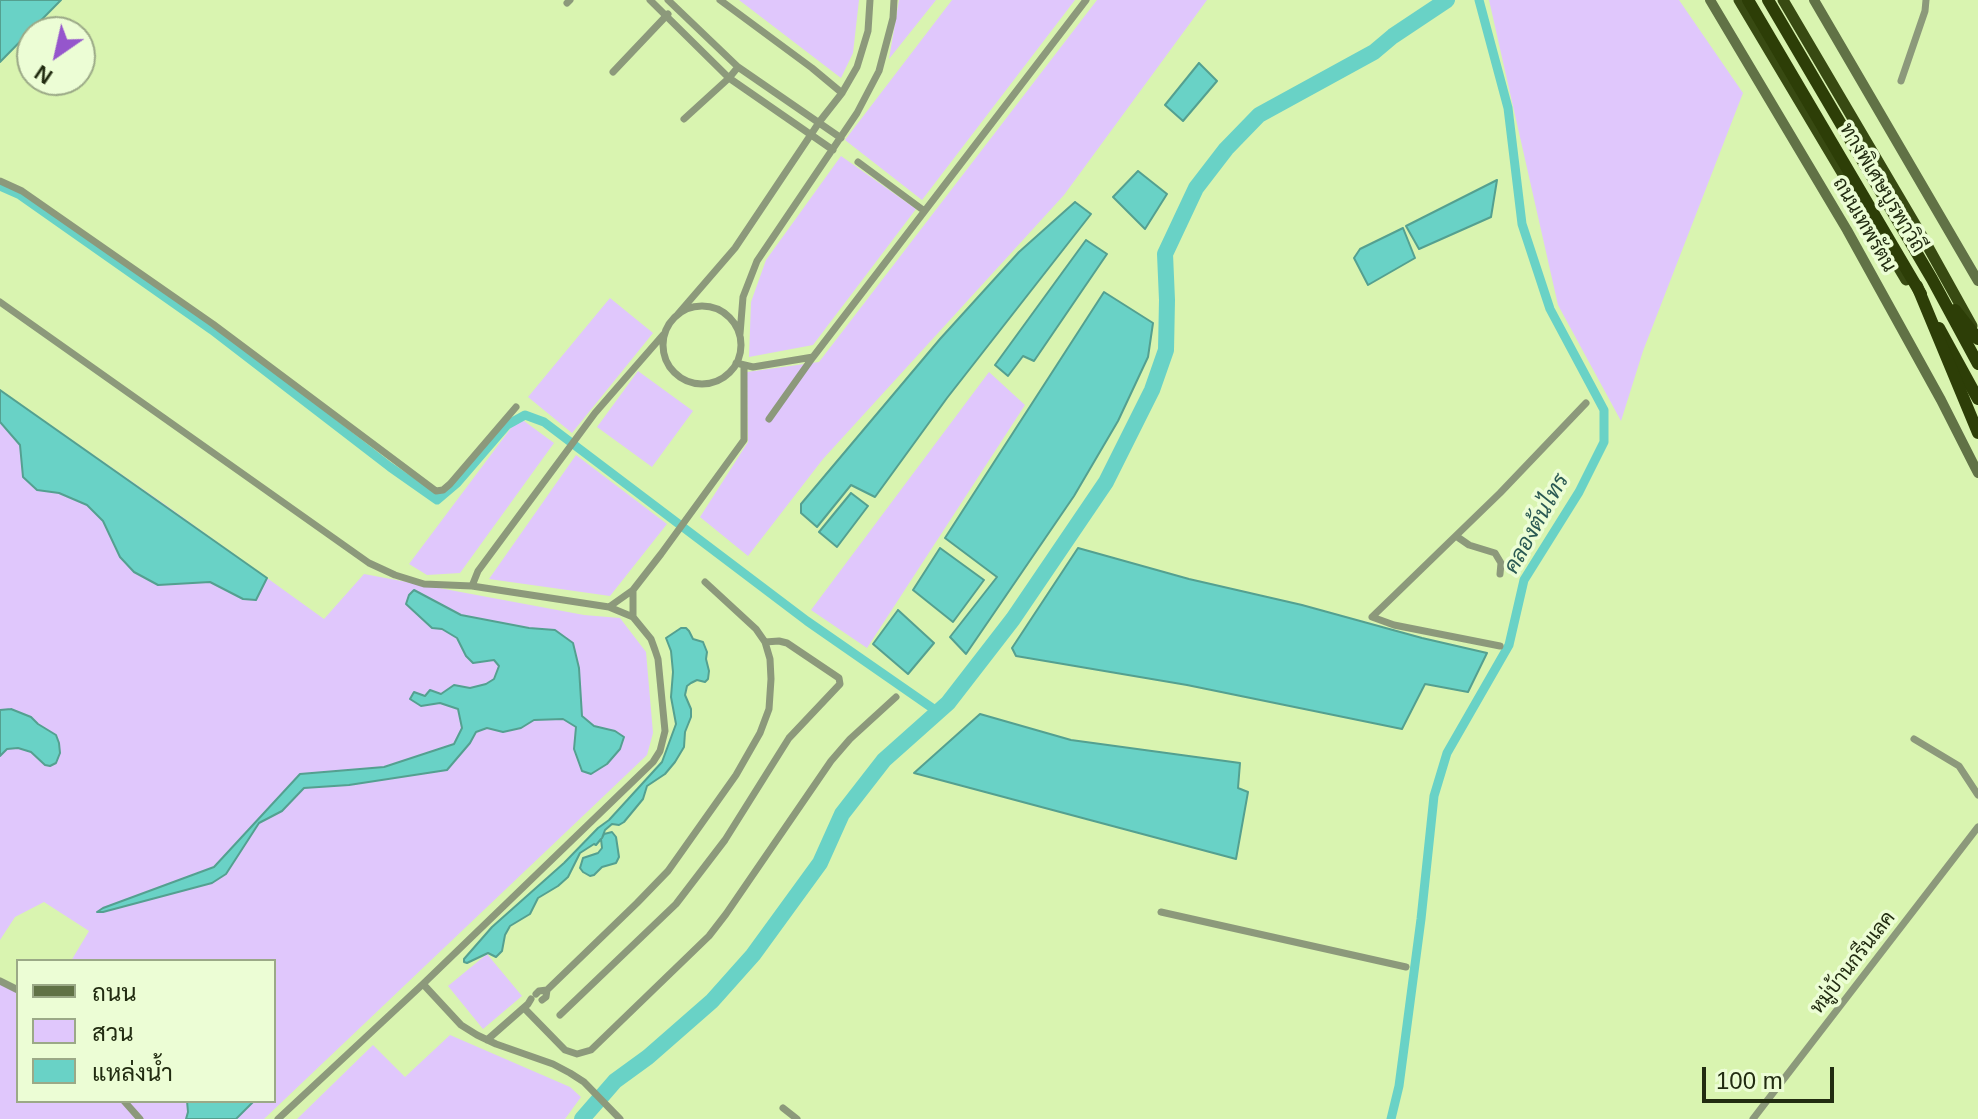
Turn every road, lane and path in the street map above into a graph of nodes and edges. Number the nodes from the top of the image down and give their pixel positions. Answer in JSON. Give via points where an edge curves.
{"nodes":[{"id":1,"x":650,"y":0,"type":"edge"},
{"id":2,"x":720,"y":0,"type":"edge"},
{"id":3,"x":870,"y":0,"type":"edge"},
{"id":4,"x":894,"y":0,"type":"edge"},
{"id":5,"x":1086,"y":0,"type":"edge"},
{"id":6,"x":1710,"y":0,"type":"edge"},
{"id":7,"x":1739,"y":0,"type":"edge"},
{"id":8,"x":1748,"y":0,"type":"edge"},
{"id":9,"x":1768,"y":0,"type":"edge"},
{"id":10,"x":1783,"y":0,"type":"edge"},
{"id":11,"x":1814,"y":0,"type":"edge"},
{"id":12,"x":1926,"y":0,"type":"edge"},
{"id":13,"x":671,"y":3,"type":"edge"},
{"id":14,"x":666,"y":15,"type":"junction"},
{"id":15,"x":738,"y":67,"type":"junction"},
{"id":16,"x":613,"y":72,"type":"dead end"},
{"id":17,"x":729,"y":78,"type":"junction"},
{"id":18,"x":1901,"y":81,"type":"dead end"},
{"id":19,"x":842,"y":93,"type":"junction"},
{"id":20,"x":684,"y":119,"type":"dead end"},
{"id":21,"x":819,"y":123,"type":"junction"},
{"id":22,"x":812,"y":134,"type":"junction"},
{"id":23,"x":841,"y":138,"type":"junction"},
{"id":24,"x":833,"y":150,"type":"junction"},
{"id":25,"x":858,"y":162,"type":"dead end"},
{"id":26,"x":0,"y":181,"type":"edge"},
{"id":27,"x":923,"y":210,"type":"junction"},
{"id":28,"x":1932,"y":279,"type":"junction"},
{"id":29,"x":1978,"y":281,"type":"edge"},
{"id":30,"x":1917,"y":286,"type":"junction"},
{"id":31,"x":0,"y":302,"type":"edge"},
{"id":32,"x":678,"y":314,"type":"junction"},
{"id":33,"x":740,"y":334,"type":"junction"},
{"id":34,"x":663,"y":335,"type":"junction"},
{"id":35,"x":1978,"y":338,"type":"edge"},
{"id":36,"x":813,"y":357,"type":"junction"},
{"id":37,"x":1978,"y":364,"type":"edge"},
{"id":38,"x":740,"y":365,"type":"junction"},
{"id":39,"x":1978,"y":399,"type":"edge"},
{"id":40,"x":1586,"y":403,"type":"dead end"},
{"id":41,"x":516,"y":407,"type":"dead end"},
{"id":42,"x":1978,"y":410,"type":"edge"},
{"id":43,"x":769,"y":419,"type":"dead end"},
{"id":44,"x":1978,"y":433,"type":"edge"},
{"id":45,"x":1978,"y":473,"type":"edge"},
{"id":46,"x":1456,"y":536,"type":"junction"},
{"id":47,"x":1500,"y":574,"type":"dead end"},
{"id":48,"x":705,"y":582,"type":"dead end"},
{"id":49,"x":472,"y":586,"type":"junction"},
{"id":50,"x":633,"y":590,"type":"junction"},
{"id":51,"x":609,"y":607,"type":"junction"},
{"id":52,"x":633,"y":617,"type":"junction"},
{"id":53,"x":765,"y":642,"type":"junction"},
{"id":54,"x":1500,"y":646,"type":"dead end"},
{"id":55,"x":896,"y":697,"type":"dead end"},
{"id":56,"x":1914,"y":739,"type":"dead end"},
{"id":57,"x":1978,"y":795,"type":"edge"},
{"id":58,"x":1978,"y":827,"type":"edge"},
{"id":59,"x":1161,"y":912,"type":"dead end"},
{"id":60,"x":1406,"y":967,"type":"dead end"},
{"id":61,"x":423,"y":984,"type":"junction"},
{"id":62,"x":533,"y":1002,"type":"junction"},
{"id":63,"x":560,"y":1015,"type":"dead end"},
{"id":64,"x":487,"y":1040,"type":"junction"},
{"id":65,"x":126,"y":1103,"type":"edge"},
{"id":66,"x":783,"y":1108,"type":"dead end"},
{"id":67,"x":619,"y":1118,"type":"edge"},
{"id":68,"x":140,"y":1119,"type":"edge"},
{"id":69,"x":278,"y":1119,"type":"edge"},
{"id":70,"x":797,"y":1119,"type":"edge"},
{"id":71,"x":1753,"y":1119,"type":"edge"}],
"edges":[{"from":1,"to":14,"type":"street"},
{"from":2,"to":19,"type":"street"},
{"from":3,"to":19,"type":"street","via":[[868,31]]},
{"from":4,"to":23,"type":"street","via":[[879,71]]},
{"from":5,"to":27,"type":"street"},
{"from":6,"to":45,"type":"main road","name":"ถนนเทพรัตน","via":[[1847,230]]},
{"from":7,"to":42,"type":"highway","name":"ถนนเทพรัตน"},
{"from":8,"to":30,"type":"highway","name":"ทางพิเศษบูรพาวิถี"},
{"from":9,"to":28,"type":"highway","name":"ทางพิเศษบูรพาวิถี"},
{"from":10,"to":35,"type":"highway"},
{"from":11,"to":29,"type":"main road"},
{"from":12,"to":18,"type":"street"},
{"from":13,"to":14,"type":"street"},
{"from":13,"to":15,"type":"street"},
{"from":14,"to":16,"type":"street"},
{"from":14,"to":17,"type":"street"},
{"from":15,"to":17,"type":"street"},
{"from":15,"to":21,"type":"street"},
{"from":17,"to":20,"type":"street"},
{"from":17,"to":22,"type":"street"},
{"from":19,"to":21,"type":"street"},
{"from":21,"to":22,"type":"street"},
{"from":21,"to":23,"type":"street"},
{"from":22,"to":24,"type":"street"},
{"from":22,"to":32,"type":"street","via":[[735,248]]},
{"from":23,"to":24,"type":"street"},
{"from":24,"to":33,"type":"street","via":[[757,261],[743,297]]},
{"from":25,"to":27,"type":"street"},
{"from":26,"to":41,"type":"street","via":[[213,324],[436,491],[450,484]]},
{"from":27,"to":36,"type":"street"},
{"from":28,"to":35,"type":"highway"},
{"from":28,"to":37,"type":"highway","name":"ทางพิเศษบูรพาวิถี"},
{"from":30,"to":39,"type":"highway","name":"ทางพิเศษบูรพาวิถี","bridge":true},
{"from":30,"to":44,"type":"highway","bridge":true},
{"from":31,"to":49,"type":"street","via":[[369,563],[424,584]]},
{"from":32,"to":33,"type":"street","via":[[689,308],[714,308],[725,313]]},
{"from":32,"to":34,"type":"street"},
{"from":33,"to":38,"type":"street"},
{"from":34,"to":38,"type":"street","via":[[666,362],[684,381],[711,384]]},
{"from":34,"to":49,"type":"street","via":[[595,413]]},
{"from":36,"to":38,"type":"street"},
{"from":36,"to":43,"type":"street"},
{"from":38,"to":50,"type":"street","via":[[744,440]]},
{"from":40,"to":46,"type":"street"},
{"from":46,"to":47,"type":"street","via":[[1495,553]]},
{"from":46,"to":54,"type":"street","via":[[1372,617]]},
{"from":48,"to":53,"type":"street"},
{"from":49,"to":51,"type":"street"},
{"from":50,"to":51,"type":"street"},
{"from":50,"to":52,"type":"street"},
{"from":51,"to":52,"type":"street"},
{"from":52,"to":61,"type":"street","via":[[651,639],[658,659],[665,731],[660,751]]},
{"from":53,"to":62,"type":"street","via":[[769,709],[736,775],[668,871]]},
{"from":53,"to":63,"type":"street","via":[[787,643],[839,678],[840,684],[789,738],[725,840],[676,904]]},
{"from":55,"to":62,"type":"street","via":[[831,761],[709,936],[591,1050],[565,1050]]},
{"from":56,"to":57,"type":"street","via":[[1959,766]]},
{"from":58,"to":71,"type":"street","name":"หมู่บ้านกรีนเลค"},
{"from":59,"to":60,"type":"street"},
{"from":61,"to":64,"type":"street","via":[[461,1025]]},
{"from":61,"to":69,"type":"street"},
{"from":62,"to":64,"type":"street"},
{"from":64,"to":67,"type":"street","via":[[553,1064],[584,1082]]},
{"from":65,"to":68,"type":"street"},
{"from":66,"to":70,"type":"street"}]}
